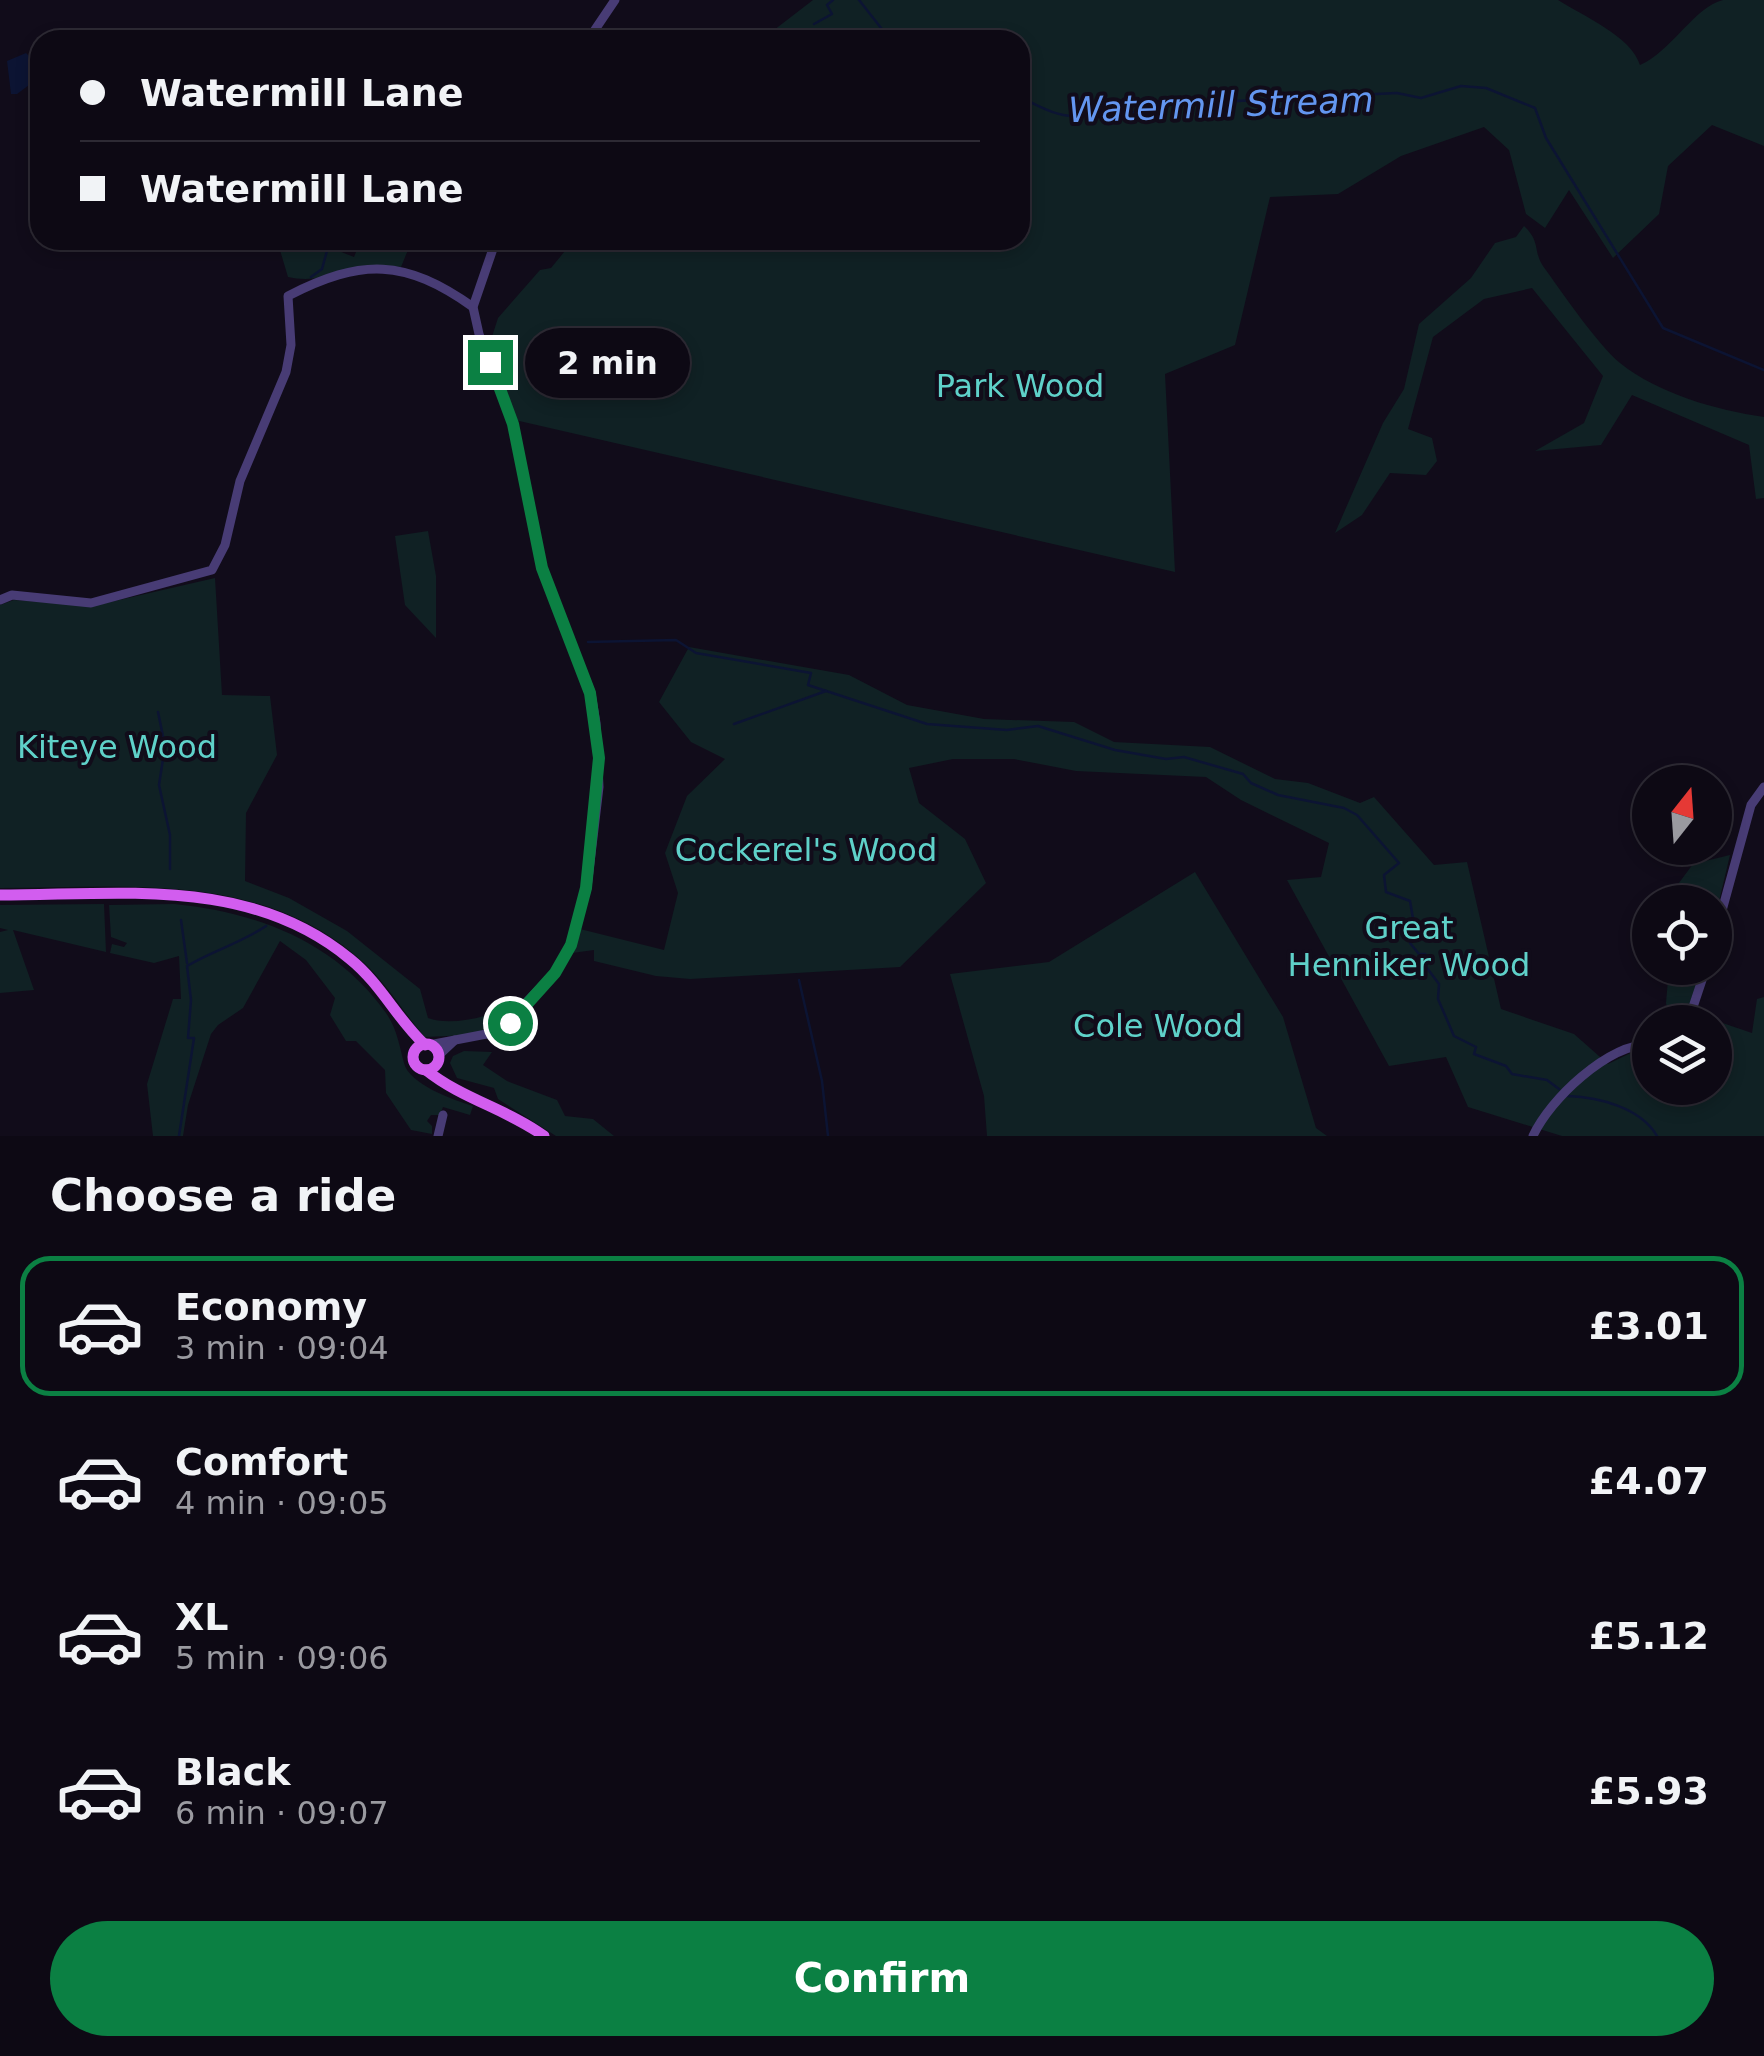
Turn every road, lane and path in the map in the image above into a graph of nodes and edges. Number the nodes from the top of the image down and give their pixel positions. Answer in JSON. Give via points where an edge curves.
{"nodes":[{"id":1,"x":615,"y":0,"type":"edge"},
{"id":2,"x":595,"y":30,"type":"edge"},
{"id":3,"x":493,"y":250,"type":"edge"},
{"id":4,"x":473,"y":306,"type":"junction"},
{"id":5,"x":0,"y":600,"type":"edge"},
{"id":6,"x":1764,"y":786,"type":"edge"},
{"id":7,"x":1729,"y":885,"type":"edge"},
{"id":8,"x":0,"y":894,"type":"edge"},
{"id":9,"x":407,"y":1028,"type":"junction"},
{"id":10,"x":455,"y":1040,"type":"junction"},
{"id":11,"x":427,"y":1045,"type":"junction"},
{"id":12,"x":1632,"y":1047,"type":"edge"},
{"id":13,"x":414,"y":1056,"type":"junction"},
{"id":14,"x":438,"y":1059,"type":"junction"},
{"id":15,"x":426,"y":1070,"type":"junction"},
{"id":16,"x":446,"y":1086,"type":"junction"},
{"id":17,"x":438,"y":1119,"type":"dead end"},
{"id":18,"x":438,"y":1136,"type":"edge"},
{"id":19,"x":544,"y":1136,"type":"edge"},
{"id":20,"x":1532,"y":1136,"type":"edge"}],
"edges":[{"from":1,"to":2,"type":"street"},
{"from":3,"to":4,"type":"street"},
{"from":4,"to":5,"type":"street","via":[[424,275],[382,268],[320,280],[288,296],[286,372],[212,570],[91,603],[12,595]]},
{"from":4,"to":10,"type":"street","via":[[513,424],[542,568],[590,693],[599,786],[571,945],[555,973],[504,1027]]},
{"from":6,"to":7,"type":"street","via":[[1751,806]]},
{"from":8,"to":9,"type":"main road","via":[[173,894],[266,910],[353,961]]},
{"from":9,"to":11,"type":"main road"},
{"from":9,"to":13,"type":"main road"},
{"from":10,"to":11,"type":"street"},
{"from":10,"to":14,"type":"street"},
{"from":11,"to":13,"type":"main road"},
{"from":11,"to":14,"type":"main road"},
{"from":12,"to":20,"type":"street","via":[[1558,1097]]},
{"from":13,"to":15,"type":"main road"},
{"from":14,"to":15,"type":"main road"},
{"from":14,"to":16,"type":"main road"},
{"from":15,"to":16,"type":"main road"},
{"from":16,"to":19,"type":"main road","via":[[497,1106]]},
{"from":17,"to":18,"type":"street"}]}
